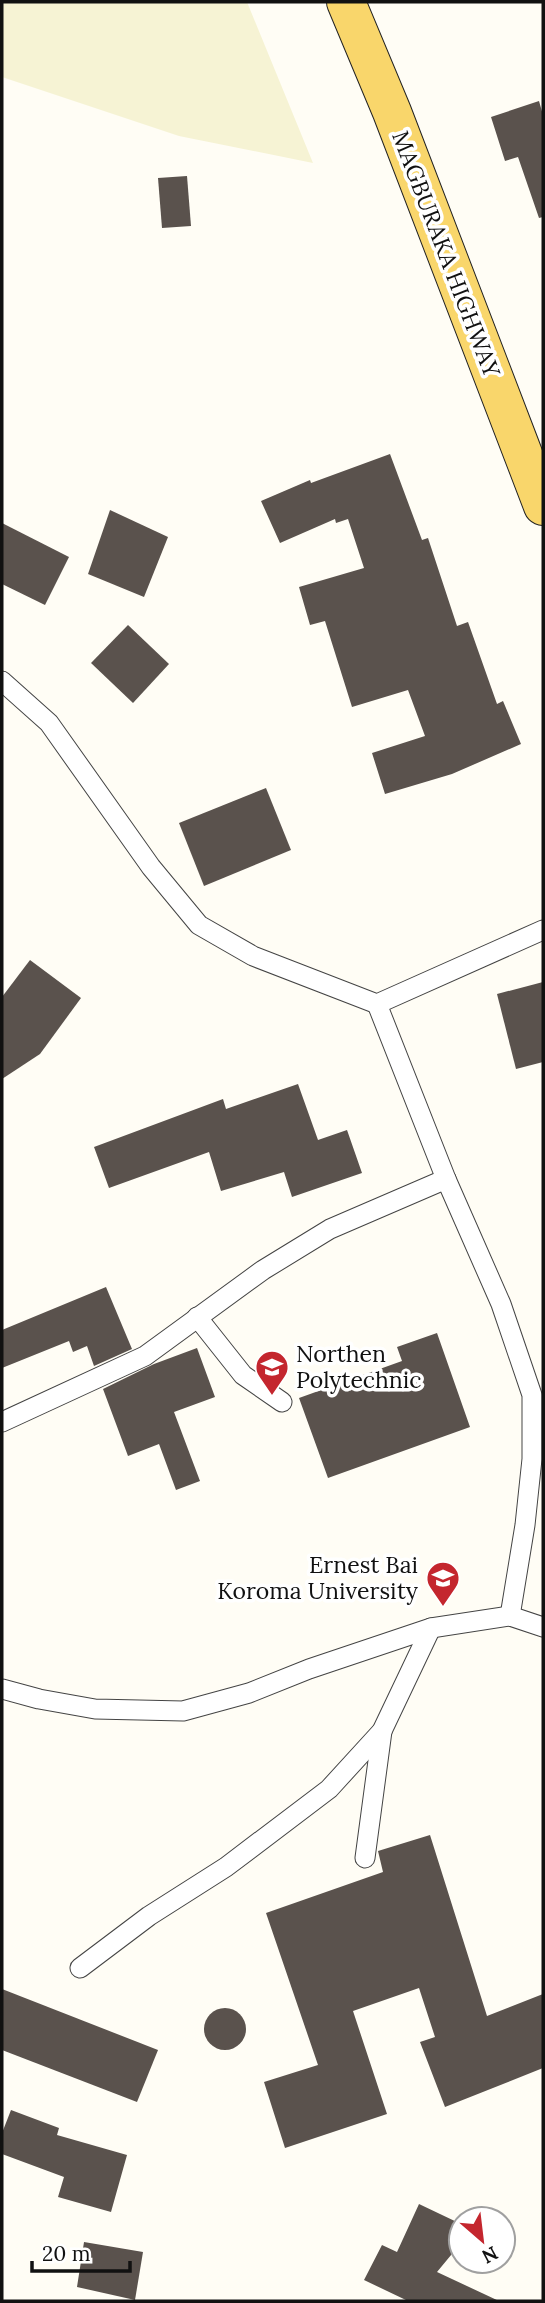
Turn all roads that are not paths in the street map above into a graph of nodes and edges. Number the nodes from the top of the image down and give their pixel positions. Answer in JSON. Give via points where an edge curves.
{"nodes":[{"id":1,"x":346,"y":2,"type":"edge"},
{"id":2,"x":543,"y":506,"type":"edge"},
{"id":3,"x":2,"y":681,"type":"edge"},
{"id":4,"x":543,"y":930,"type":"edge"},
{"id":5,"x":377,"y":1004,"type":"junction"},
{"id":6,"x":446,"y":1179,"type":"junction"},
{"id":7,"x":197,"y":1317,"type":"junction"},
{"id":8,"x":282,"y":1402,"type":"dead end"},
{"id":9,"x":2,"y":1422,"type":"edge"},
{"id":10,"x":510,"y":1616,"type":"junction"},
{"id":11,"x":543,"y":1627,"type":"edge"},
{"id":12,"x":431,"y":1628,"type":"junction"},
{"id":13,"x":2,"y":1689,"type":"edge"},
{"id":14,"x":382,"y":1731,"type":"junction"},
{"id":15,"x":365,"y":1858,"type":"dead end"},
{"id":16,"x":80,"y":1968,"type":"dead end"}],
"edges":[{"from":1,"to":2,"type":"main road","name":"MAGBURAKA HIGHWAY"},
{"from":3,"to":5,"type":"lane","via":[[49,723],[151,867],[200,926],[253,956]]},
{"from":4,"to":5,"type":"lane"},
{"from":5,"to":6,"type":"lane"},
{"from":6,"to":7,"type":"lane","via":[[330,1229]]},
{"from":6,"to":10,"type":"lane","via":[[501,1304],[532,1395],[532,1459]]},
{"from":7,"to":8,"type":"lane","via":[[243,1375]]},
{"from":7,"to":9,"type":"lane","via":[[145,1356]]},
{"from":10,"to":11,"type":"lane"},
{"from":10,"to":12,"type":"lane"},
{"from":12,"to":13,"type":"lane","via":[[249,1693],[183,1711],[95,1709]]},
{"from":12,"to":14,"type":"lane"},
{"from":14,"to":15,"type":"lane"},
{"from":14,"to":16,"type":"lane","via":[[329,1788],[226,1867],[149,1916]]}]}
